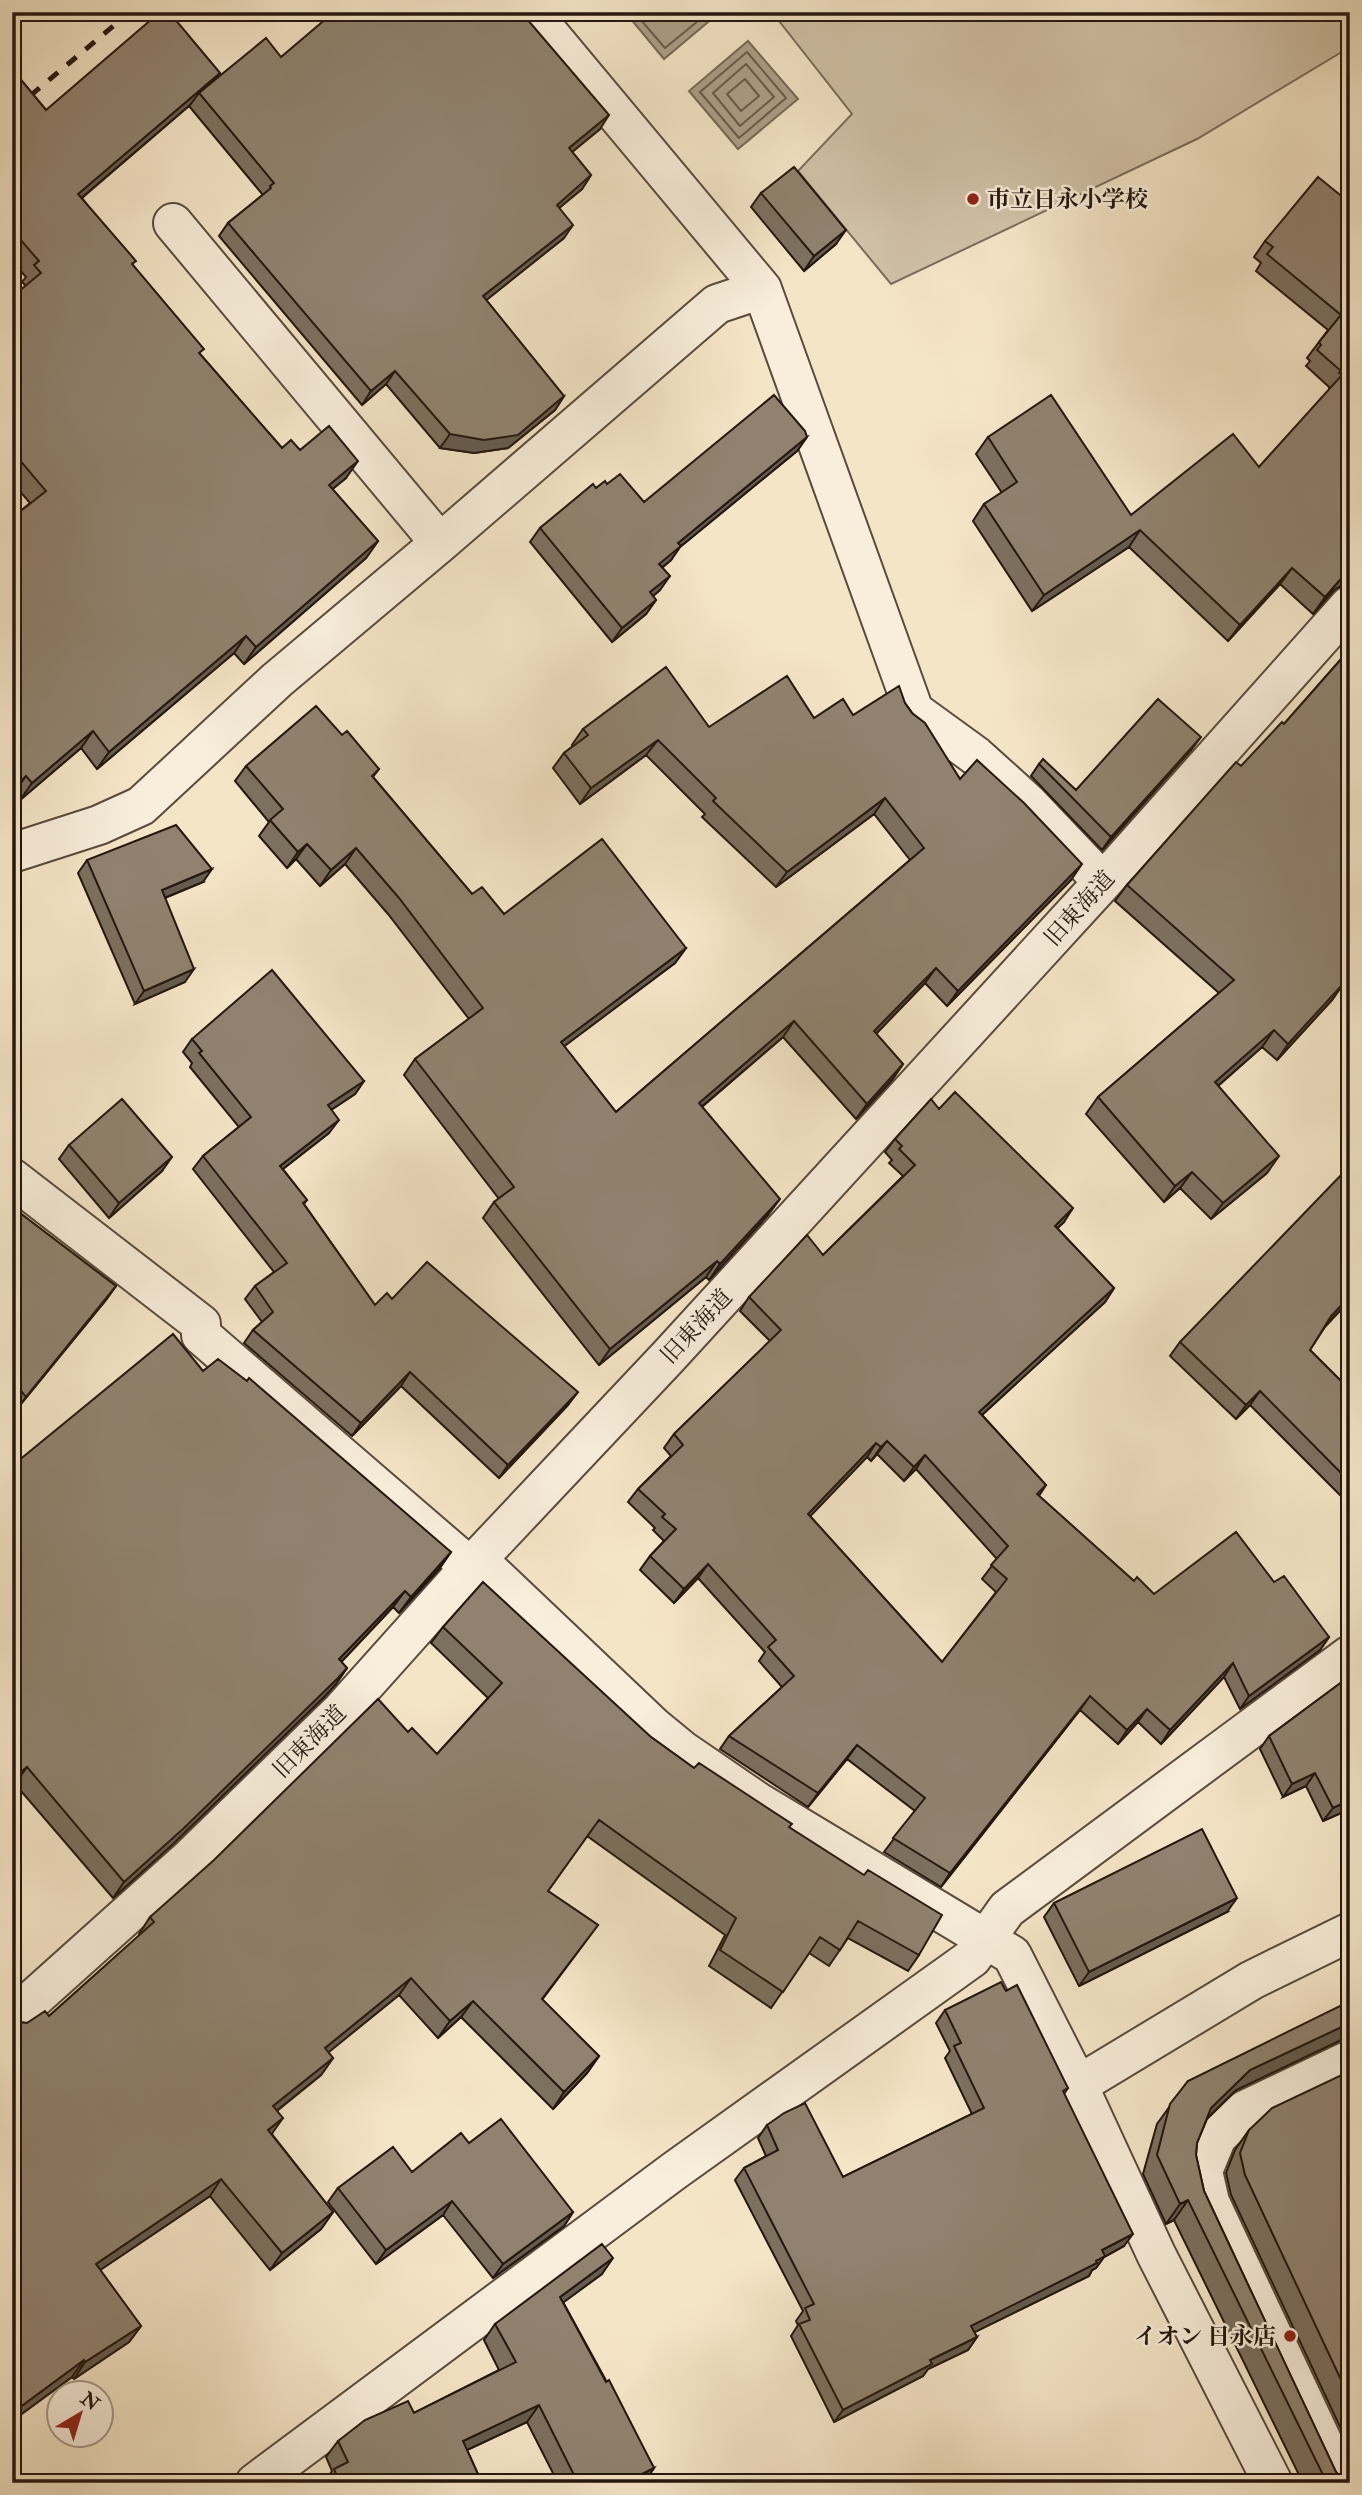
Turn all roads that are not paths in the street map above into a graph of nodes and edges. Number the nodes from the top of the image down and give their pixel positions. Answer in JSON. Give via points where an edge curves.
{"nodes":[{"id":1,"x":531,"y":12,"type":"edge"},
{"id":2,"x":173,"y":223,"type":"dead end"},
{"id":3,"x":762,"y":289,"type":"junction"},
{"id":4,"x":440,"y":543,"type":"junction"},
{"id":5,"x":1350,"y":605,"type":"edge"},
{"id":6,"x":12,"y":853,"type":"edge"},
{"id":7,"x":1103,"y":882,"type":"junction"},
{"id":8,"x":12,"y":1178,"type":"edge"},
{"id":9,"x":474,"y":1564,"type":"junction"},
{"id":10,"x":1350,"y":1655,"type":"edge"},
{"id":11,"x":1350,"y":1932,"type":"edge"},
{"id":12,"x":986,"y":1939,"type":"junction"},
{"id":13,"x":12,"y":2018,"type":"edge"},
{"id":14,"x":1350,"y":2060,"type":"edge"},
{"id":15,"x":1078,"y":2085,"type":"junction"},
{"id":16,"x":1265,"y":2480,"type":"edge"},
{"id":17,"x":255,"y":2483,"type":"edge"},
{"id":18,"x":1342,"y":2483,"type":"edge"}],
"edges":[{"from":1,"to":3,"type":"street"},
{"from":2,"to":4,"type":"street"},
{"from":3,"to":4,"type":"street","via":[[717,304]]},
{"from":3,"to":7,"type":"street","via":[[914,711],[976,756]]},
{"from":4,"to":6,"type":"street","via":[[277,680],[141,806]]},
{"from":5,"to":7,"type":"street","name":"旧東海道"},
{"from":7,"to":9,"type":"street","name":"旧東海道"},
{"from":8,"to":9,"type":"street","via":[[201,1324],[201,1335]]},
{"from":9,"to":12,"type":"street","via":[[682,1750]]},
{"from":9,"to":13,"type":"street","name":"旧東海道","via":[[342,1710],[187,1861]]},
{"from":10,"to":12,"type":"street","via":[[1007,1909]]},
{"from":11,"to":15,"type":"street","via":[[1252,1980]]},
{"from":12,"to":15,"type":"street","via":[[1012,1955]]},
{"from":12,"to":17,"type":"street","via":[[972,1958],[674,2171]]},
{"from":14,"to":18,"type":"street","via":[[1245,2110],[1217,2137],[1203,2171],[1210,2202]]},
{"from":15,"to":16,"type":"street"}]}
